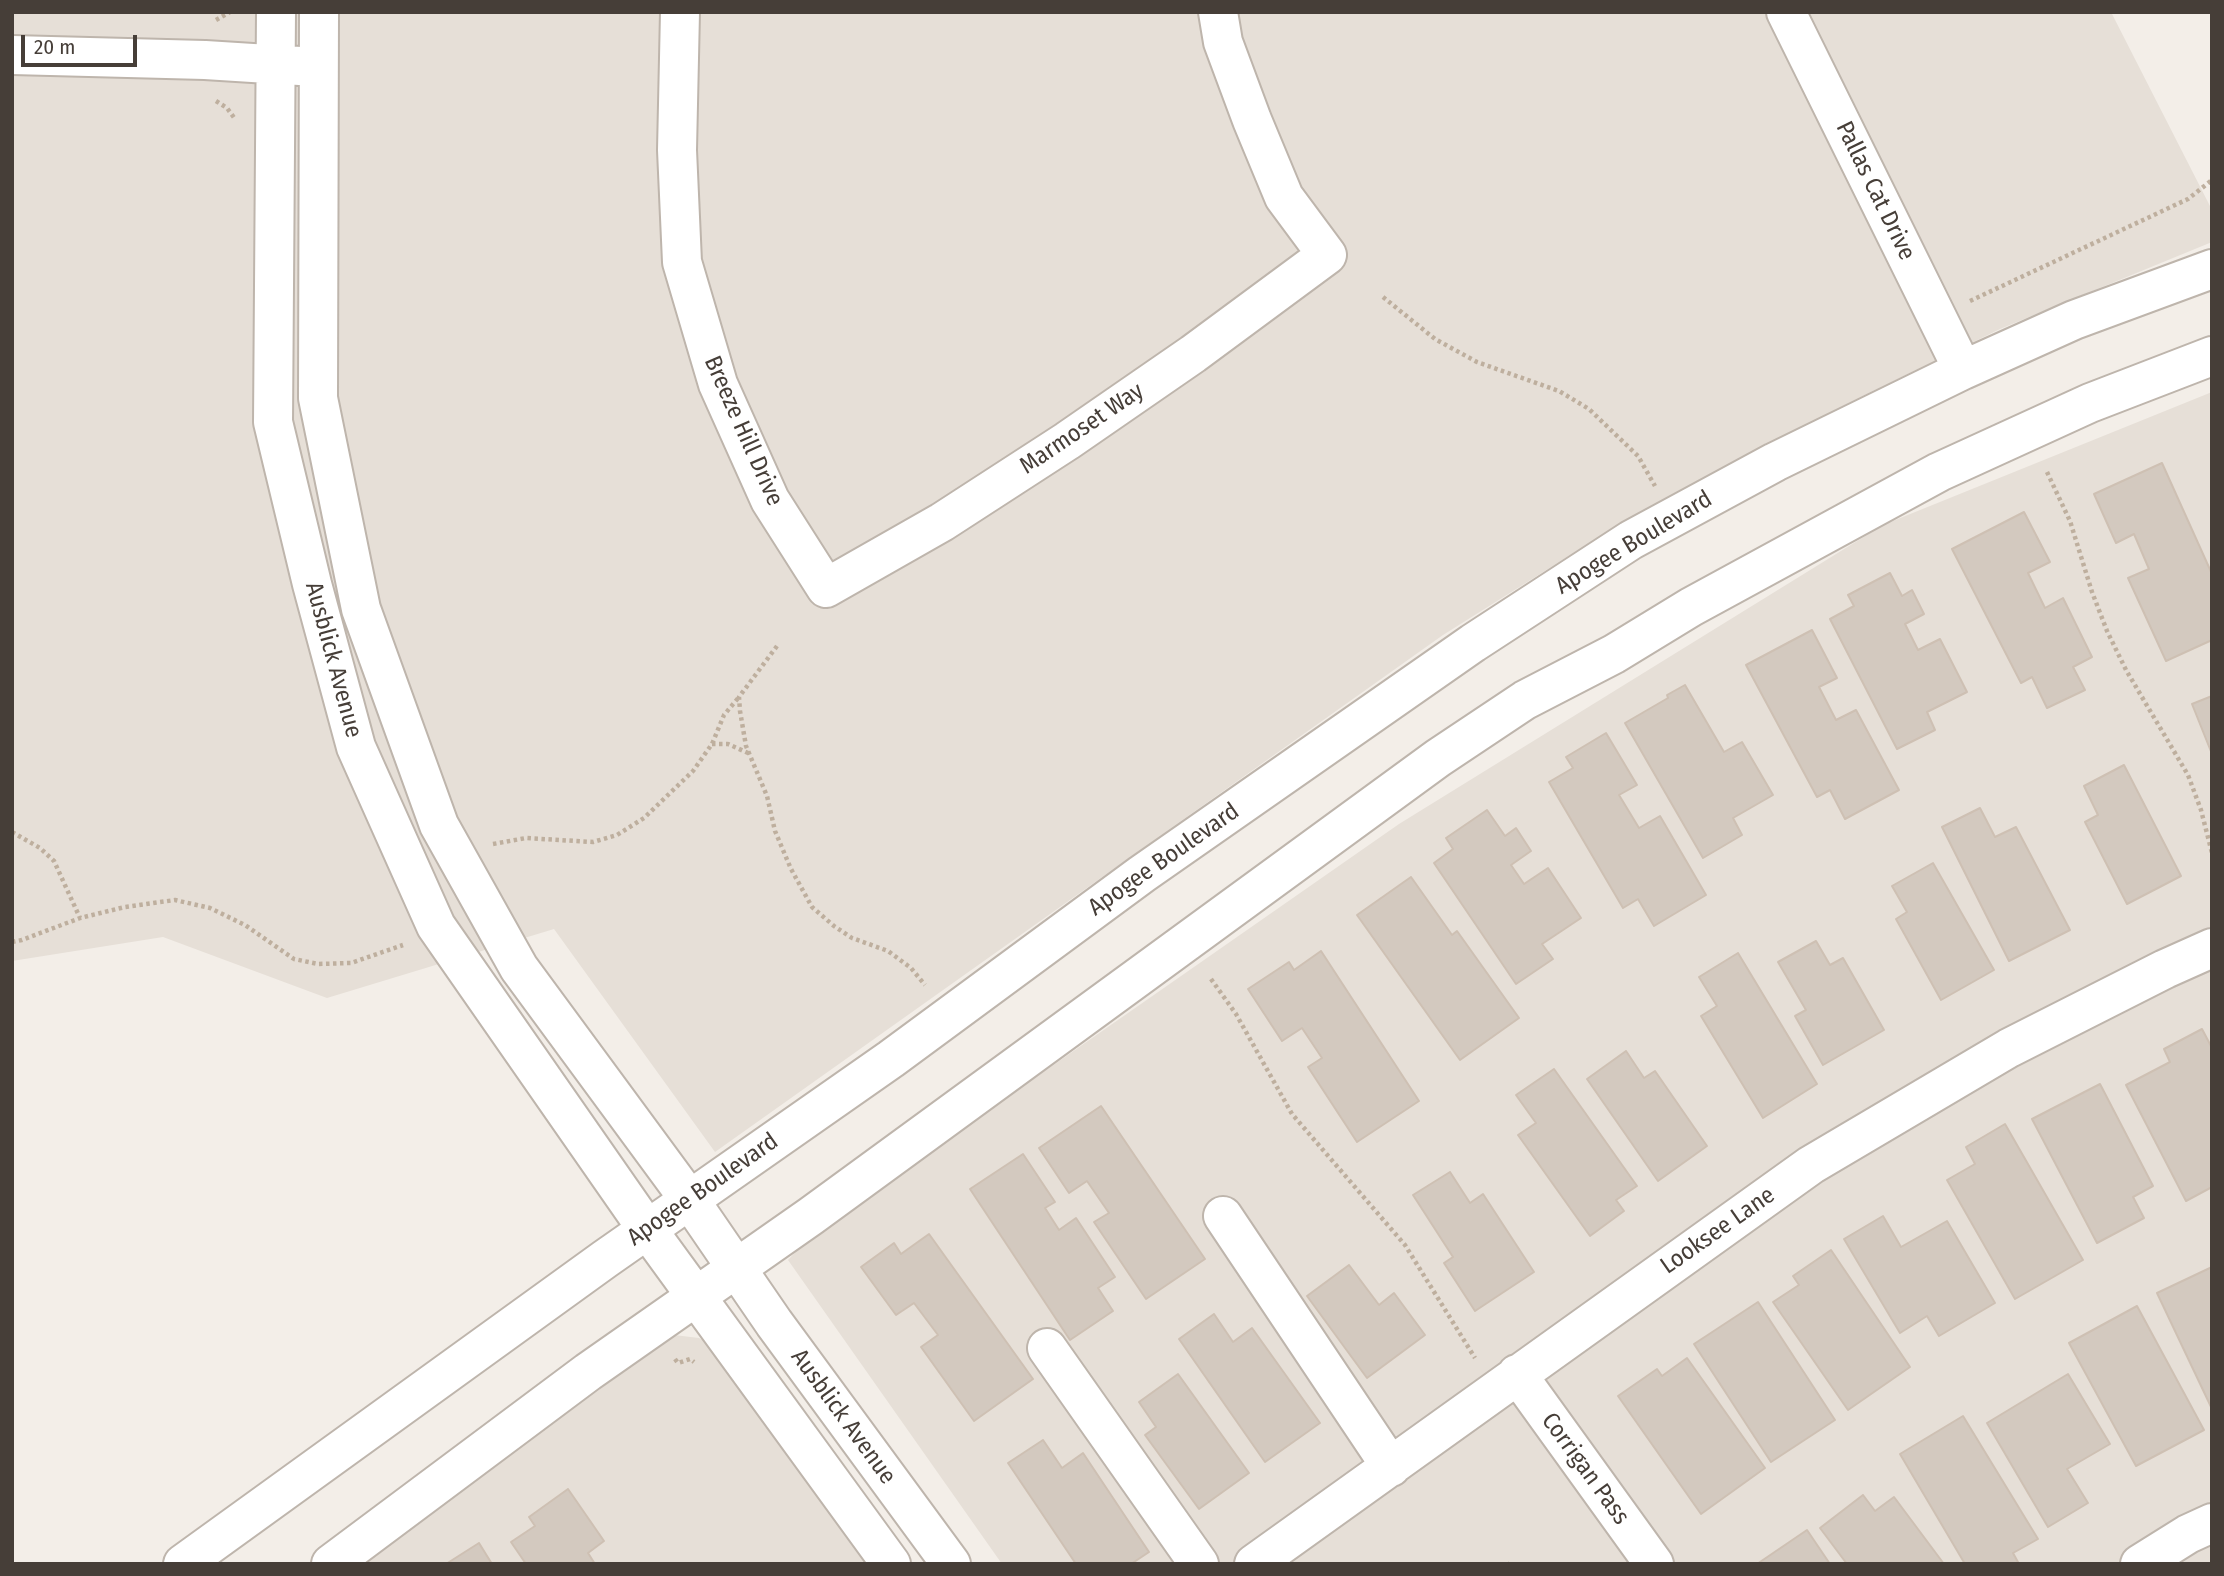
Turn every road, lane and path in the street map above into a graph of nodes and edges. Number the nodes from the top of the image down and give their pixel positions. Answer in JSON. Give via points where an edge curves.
{"nodes":[{"id":1,"x":276,"y":12,"type":"edge"},
{"id":2,"x":319,"y":12,"type":"edge"},
{"id":3,"x":680,"y":12,"type":"edge"},
{"id":4,"x":1218,"y":12,"type":"edge"},
{"id":5,"x":1786,"y":12,"type":"edge"},
{"id":6,"x":12,"y":55,"type":"edge"},
{"id":7,"x":275,"y":64,"type":"junction"},
{"id":8,"x":318,"y":67,"type":"junction"},
{"id":9,"x":2212,"y":180,"type":"edge"},
{"id":10,"x":2212,"y":269,"type":"edge"},
{"id":11,"x":1382,"y":298,"type":"dead end"},
{"id":12,"x":1966,"y":303,"type":"dead end"},
{"id":13,"x":2212,"y":356,"type":"edge"},
{"id":14,"x":1963,"y":370,"type":"junction"},
{"id":15,"x":2047,"y":472,"type":"dead end"},
{"id":16,"x":1657,"y":489,"type":"dead end"},
{"id":17,"x":826,"y":588,"type":"joint"},
{"id":18,"x":777,"y":646,"type":"dead end"},
{"id":19,"x":739,"y":697,"type":"junction"},
{"id":20,"x":712,"y":744,"type":"junction"},
{"id":21,"x":749,"y":754,"type":"junction"},
{"id":22,"x":12,"y":832,"type":"edge"},
{"id":23,"x":485,"y":846,"type":"dead end"},
{"id":24,"x":2212,"y":853,"type":"edge"},
{"id":25,"x":80,"y":918,"type":"junction"},
{"id":26,"x":12,"y":942,"type":"edge"},
{"id":27,"x":407,"y":943,"type":"dead end"},
{"id":28,"x":2212,"y":948,"type":"edge"},
{"id":29,"x":1210,"y":979,"type":"dead end"},
{"id":30,"x":926,"y":986,"type":"dead end"},
{"id":31,"x":689,"y":1199,"type":"junction"},
{"id":32,"x":1223,"y":1216,"type":"dead end"},
{"id":33,"x":648,"y":1228,"type":"junction"},
{"id":34,"x":737,"y":1267,"type":"junction"},
{"id":35,"x":696,"y":1296,"type":"junction"},
{"id":36,"x":1047,"y":1348,"type":"dead end"},
{"id":37,"x":1477,"y":1362,"type":"dead end"},
{"id":38,"x":1517,"y":1374,"type":"junction"},
{"id":39,"x":1391,"y":1467,"type":"junction"},
{"id":40,"x":2212,"y":1523,"type":"edge"},
{"id":41,"x":183,"y":1564,"type":"edge"},
{"id":42,"x":331,"y":1564,"type":"edge"},
{"id":43,"x":891,"y":1564,"type":"edge"},
{"id":44,"x":951,"y":1564,"type":"edge"},
{"id":45,"x":1199,"y":1564,"type":"edge"},
{"id":46,"x":1254,"y":1564,"type":"edge"},
{"id":47,"x":1654,"y":1564,"type":"edge"},
{"id":48,"x":2140,"y":1564,"type":"edge"}],
"edges":[{"from":1,"to":7,"type":"street","name":"Ausblick Avenue"},
{"from":2,"to":8,"type":"street","name":"Ausblick Avenue"},
{"from":3,"to":17,"type":"street","name":"Breeze Hill Drive","via":[[677,150],[682,262],[718,384],[770,500]]},
{"from":4,"to":17,"type":"street","name":"Marmoset Way","via":[[1228,55],[1284,197],[1327,255],[1067,441],[942,522]]},
{"from":5,"to":14,"type":"street","name":"Pallas Cat Drive"},
{"from":6,"to":7,"type":"street"},
{"from":7,"to":8,"type":"street"},
{"from":7,"to":33,"type":"street","name":"Ausblick Avenue","via":[[273,422],[356,747],[436,926]]},
{"from":8,"to":31,"type":"street","name":"Ausblick Avenue","via":[[318,398],[361,609],[445,837],[519,968]]},
{"from":9,"to":12,"type":"path","via":[[2188,200]]},
{"from":10,"to":14,"type":"street","name":"Apogee Boulevard","via":[[2074,320]]},
{"from":11,"to":16,"type":"path","via":[[1435,340],[1559,391],[1589,409],[1638,456]]},
{"from":13,"to":34,"type":"street","via":[[2090,403],[1939,472],[1525,700],[1438,758]]},
{"from":14,"to":31,"type":"street","name":"Apogee Boulevard","via":[[1775,462],[1608,554],[1142,874],[891,1059]]},
{"from":15,"to":24,"type":"path","via":[[2070,521],[2107,631],[2188,775]]},
{"from":18,"to":19,"type":"path"},
{"from":19,"to":20,"type":"path","via":[[724,715]]},
{"from":19,"to":21,"type":"path"},
{"from":20,"to":21,"type":"path","via":[[729,744]]},
{"from":20,"to":23,"type":"path","via":[[693,771],[644,818],[617,835],[593,842],[526,838]]},
{"from":21,"to":30,"type":"path","via":[[767,796],[775,831],[812,906],[852,938],[888,951]]},
{"from":22,"to":25,"type":"path","via":[[54,861]]},
{"from":25,"to":26,"type":"path"},
{"from":25,"to":27,"type":"path","via":[[175,900],[210,908],[294,959],[317,964],[351,963]]},
{"from":28,"to":38,"type":"street","name":"Looksee Lane","via":[[2009,1048],[1811,1165]]},
{"from":29,"to":37,"type":"path","via":[[1236,1014],[1292,1114],[1405,1245]]},
{"from":31,"to":33,"type":"street","name":"Apogee Boulevard"},
{"from":31,"to":34,"type":"street","name":"Ausblick Avenue"},
{"from":32,"to":39,"type":"street"},
{"from":33,"to":35,"type":"street","name":"Ausblick Avenue"},
{"from":33,"to":41,"type":"street","name":"Apogee Boulevard"},
{"from":34,"to":35,"type":"street"},
{"from":34,"to":44,"type":"street","name":"Ausblick Avenue"},
{"from":35,"to":42,"type":"street"},
{"from":35,"to":43,"type":"street","name":"Ausblick Avenue"},
{"from":36,"to":45,"type":"street"},
{"from":38,"to":39,"type":"street","name":"Looksee Lane"},
{"from":38,"to":47,"type":"street","name":"Corrigan Pass"},
{"from":39,"to":46,"type":"street","name":"Looksee Lane"},
{"from":40,"to":48,"type":"street"}]}
